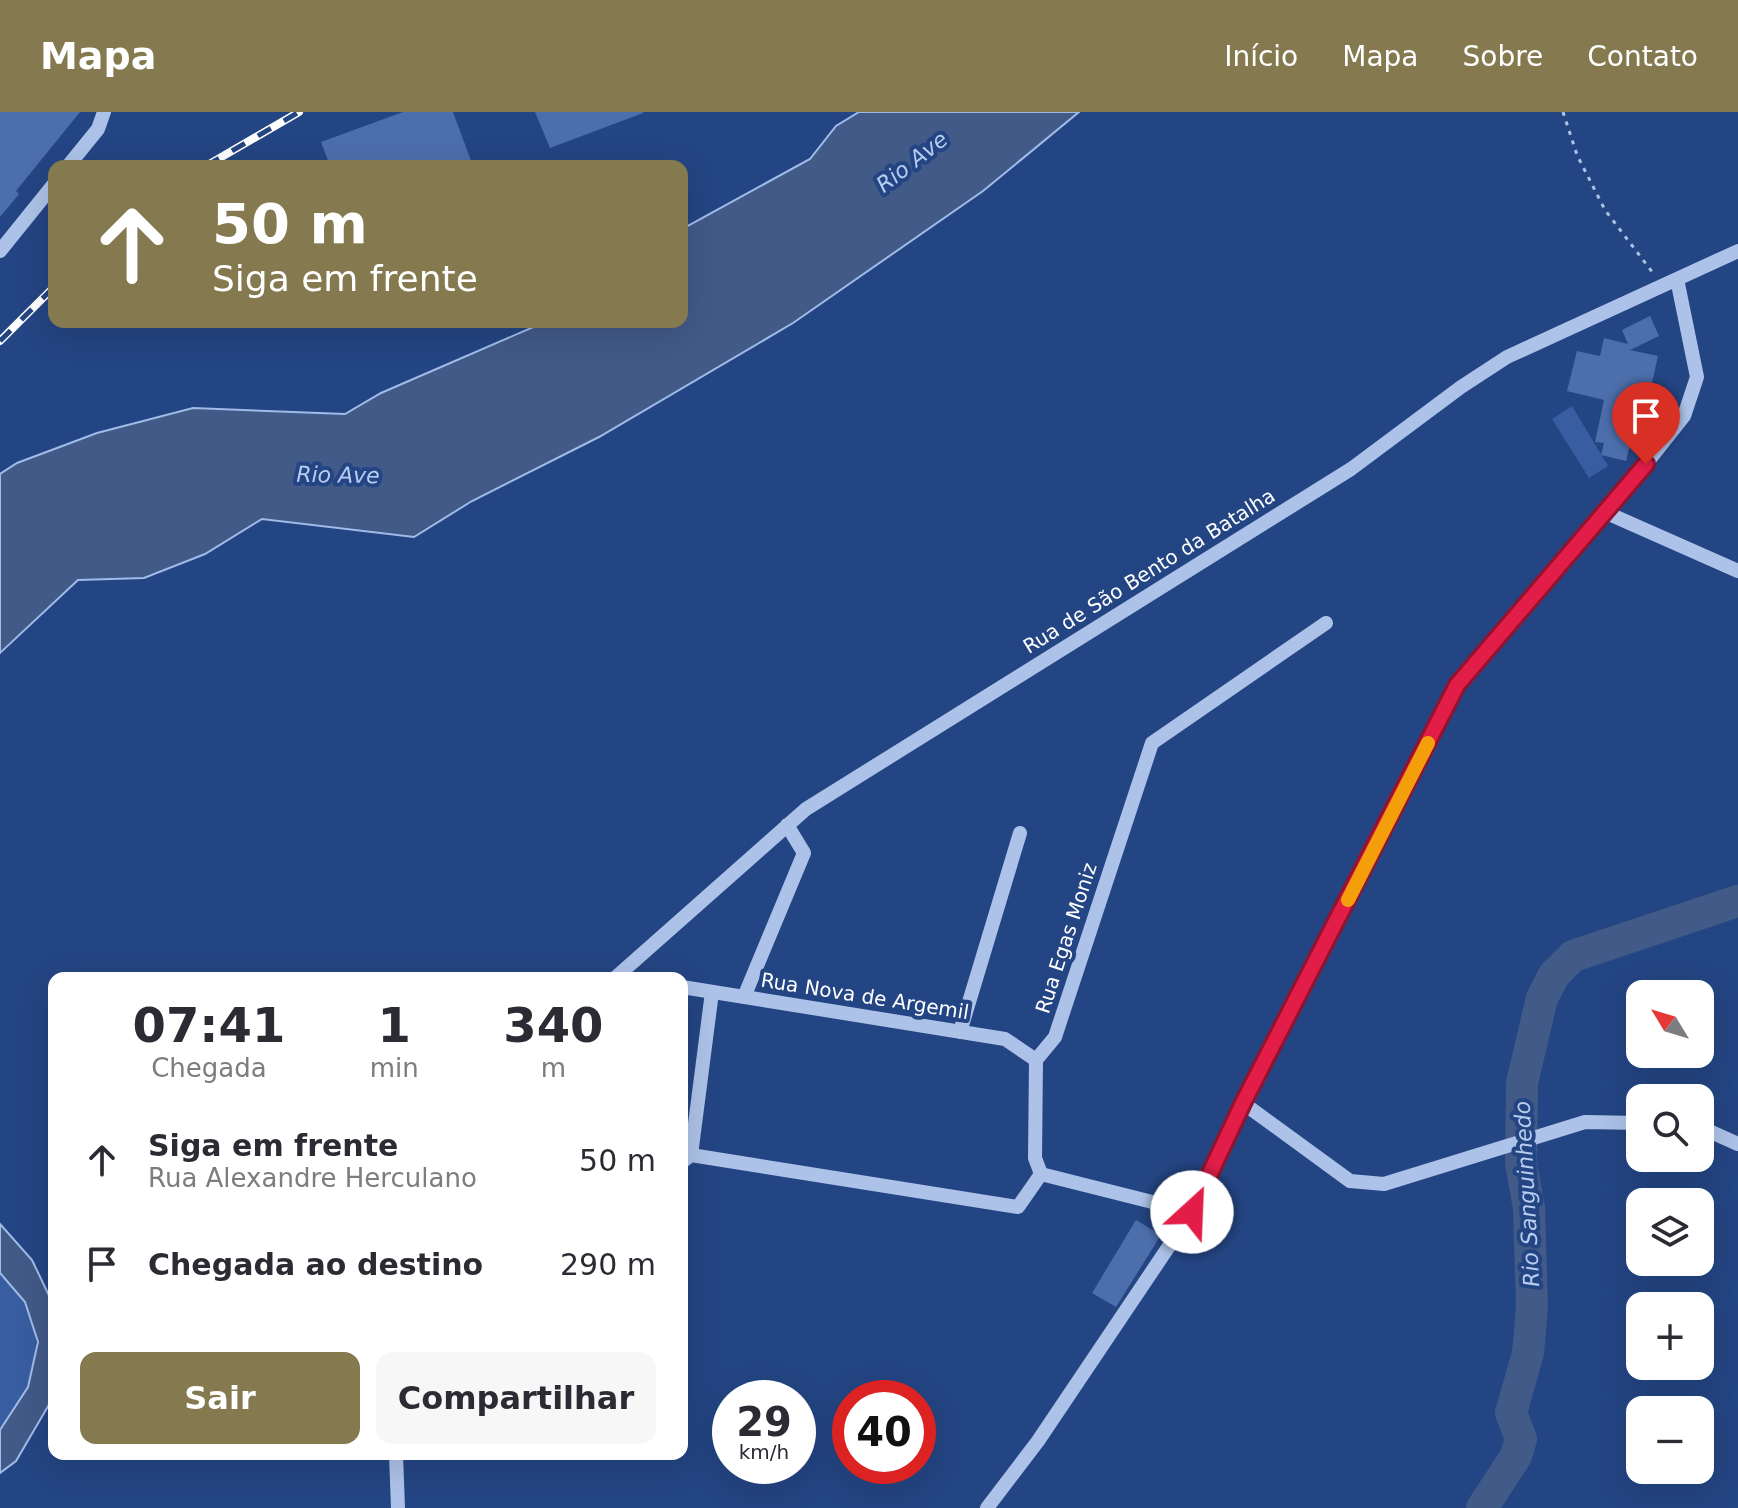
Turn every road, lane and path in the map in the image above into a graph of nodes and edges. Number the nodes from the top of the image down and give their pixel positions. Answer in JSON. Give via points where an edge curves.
{"nodes":[{"id":1,"x":104,"y":112,"type":"edge"},
{"id":2,"x":1563,"y":112,"type":"edge"},
{"id":3,"x":73,"y":160,"type":"edge"},
{"id":4,"x":48,"y":191,"type":"edge"},
{"id":5,"x":0,"y":251,"type":"edge"},
{"id":6,"x":1738,"y":251,"type":"edge"},
{"id":7,"x":1671,"y":282,"type":"junction"},
{"id":8,"x":1607,"y":513,"type":"junction"},
{"id":9,"x":1738,"y":571,"type":"edge"},
{"id":10,"x":1326,"y":623,"type":"dead end"},
{"id":11,"x":787,"y":825,"type":"junction"},
{"id":12,"x":1020,"y":833,"type":"dead end"},
{"id":13,"x":626,"y":972,"type":"edge"},
{"id":14,"x":688,"y":988,"type":"edge"},
{"id":15,"x":712,"y":992,"type":"junction"},
{"id":16,"x":744,"y":997,"type":"junction"},
{"id":17,"x":960,"y":1032,"type":"junction"},
{"id":18,"x":1036,"y":1060,"type":"junction"},
{"id":19,"x":1243,"y":1103,"type":"junction"},
{"id":20,"x":1626,"y":1123,"type":"edge"},
{"id":21,"x":1714,"y":1133,"type":"edge"},
{"id":22,"x":1738,"y":1144,"type":"edge"},
{"id":23,"x":688,"y":1146,"type":"edge"},
{"id":24,"x":688,"y":1159,"type":"edge"},
{"id":25,"x":1041,"y":1174,"type":"junction"},
{"id":26,"x":1192,"y":1212,"type":"junction"},
{"id":27,"x":396,"y":1460,"type":"edge"},
{"id":28,"x":398,"y":1508,"type":"edge"},
{"id":29,"x":987,"y":1508,"type":"edge"}],
"edges":[{"from":1,"to":3,"type":"street","via":[[98,129]]},
{"from":2,"to":7,"type":"path","via":[[1577,155],[1605,210],[1642,261]]},
{"from":4,"to":5,"type":"street"},
{"from":6,"to":7,"type":"street","name":"Rua de São Bento da Batalha"},
{"from":7,"to":8,"type":"street","via":[[1697,377],[1684,416]]},
{"from":7,"to":11,"type":"street","name":"Rua de São Bento da Batalha","via":[[1507,357],[1351,469]]},
{"from":8,"to":9,"type":"street"},
{"from":8,"to":19,"type":"street","via":[[1457,685]]},
{"from":10,"to":18,"type":"street","name":"Rua Egas Moniz","via":[[1152,743],[1055,1037]]},
{"from":11,"to":13,"type":"street","name":"Rua de São Bento da Batalha"},
{"from":11,"to":16,"type":"street","via":[[804,853]]},
{"from":12,"to":17,"type":"street"},
{"from":14,"to":15,"type":"street","name":"Rua Nova de Argemil"},
{"from":15,"to":16,"type":"street","name":"Rua Nova de Argemil"},
{"from":15,"to":23,"type":"street"},
{"from":16,"to":17,"type":"street","name":"Rua Nova de Argemil"},
{"from":17,"to":18,"type":"street","name":"Rua Nova de Argemil","via":[[1005,1039]]},
{"from":18,"to":25,"type":"street","via":[[1035,1158]]},
{"from":19,"to":20,"type":"street","via":[[1350,1181],[1384,1184],[1585,1122]]},
{"from":19,"to":26,"type":"street"},
{"from":21,"to":22,"type":"street"},
{"from":24,"to":25,"type":"street","via":[[1018,1207]]},
{"from":25,"to":26,"type":"street"},
{"from":26,"to":29,"type":"street"},
{"from":27,"to":28,"type":"street"}]}
